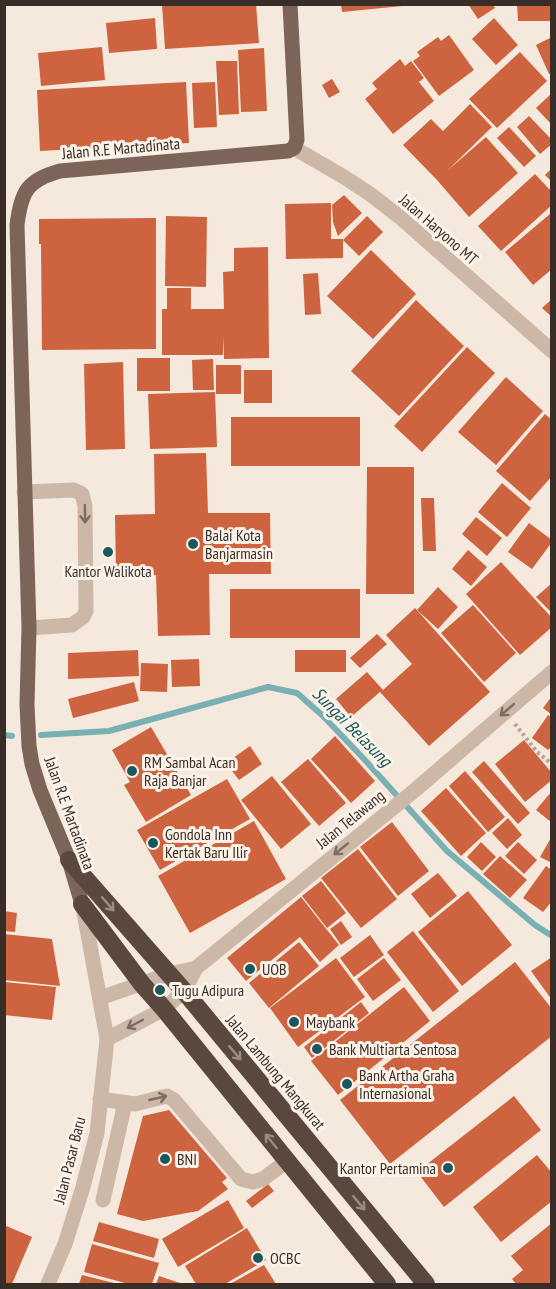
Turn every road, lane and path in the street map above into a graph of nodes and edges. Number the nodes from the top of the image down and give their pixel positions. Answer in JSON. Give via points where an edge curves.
{"nodes":[{"id":1,"x":290,"y":4,"type":"edge"},
{"id":2,"x":294,"y":148,"type":"junction"},
{"id":3,"x":552,"y":351,"type":"edge"},
{"id":4,"x":24,"y":492,"type":"junction"},
{"id":5,"x":29,"y":628,"type":"junction"},
{"id":6,"x":552,"y":672,"type":"edge"},
{"id":7,"x":505,"y":712,"type":"junction"},
{"id":8,"x":552,"y":764,"type":"edge"},
{"id":9,"x":69,"y":860,"type":"junction"},
{"id":10,"x":82,"y":904,"type":"junction"},
{"id":11,"x":196,"y":968,"type":"junction"},
{"id":12,"x":169,"y":974,"type":"junction"},
{"id":13,"x":141,"y":984,"type":"junction"},
{"id":14,"x":184,"y":991,"type":"junction"},
{"id":15,"x":100,"y":998,"type":"junction"},
{"id":16,"x":164,"y":1009,"type":"junction"},
{"id":17,"x":107,"y":1039,"type":"junction"},
{"id":18,"x":100,"y":1099,"type":"junction"},
{"id":19,"x":125,"y":1103,"type":"junction"},
{"id":20,"x":287,"y":1161,"type":"junction"},
{"id":21,"x":103,"y":1200,"type":"dead end"},
{"id":22,"x":48,"y":1284,"type":"edge"},
{"id":23,"x":387,"y":1284,"type":"edge"},
{"id":24,"x":426,"y":1284,"type":"edge"}],
"edges":[{"from":1,"to":2,"type":"main road","via":[[297,140]]},
{"from":2,"to":3,"type":"street","name":"Jalan Haryono MT","via":[[393,212]]},
{"from":2,"to":4,"type":"main road","name":"Jalan R.E Martadinata","via":[[60,171],[37,179],[30,186],[23,196],[16,225]]},
{"from":4,"to":5,"type":"main road","name":"Jalan R.E Martadinata"},
{"from":4,"to":5,"type":"street","one_way":true,"via":[[74,490],[82,494],[85,506],[86,611],[72,625]]},
{"from":5,"to":9,"type":"main road","name":"Jalan R.E Martadinata","via":[[27,705],[32,764]]},
{"from":6,"to":7,"type":"street","name":"Jalan Telawang","one_way":true},
{"from":7,"to":8,"type":"path","via":[[537,752]]},
{"from":7,"to":11,"type":"street","name":"Jalan Telawang","one_way":true},
{"from":9,"to":10,"type":"main road","name":"Jalan R.E Martadinata"},
{"from":9,"to":12,"type":"highway","name":"Jalan Lambung Mangkurat","one_way":true},
{"from":10,"to":13,"type":"highway"},
{"from":10,"to":15,"type":"street","name":"Jalan R.E Martadinata"},
{"from":11,"to":12,"type":"street","name":"Jalan Telawang"},
{"from":11,"to":14,"type":"street","name":"Jalan Telawang"},
{"from":12,"to":13,"type":"street","name":"Jalan Telawang"},
{"from":12,"to":14,"type":"highway","name":"Jalan Lambung Mangkurat"},
{"from":13,"to":15,"type":"street","name":"Jalan Telawang"},
{"from":13,"to":16,"type":"highway"},
{"from":14,"to":16,"type":"street"},
{"from":14,"to":24,"type":"highway","name":"Jalan Lambung Mangkurat","one_way":true},
{"from":15,"to":17,"type":"street","name":"Jalan R.E Martadinata"},
{"from":16,"to":17,"type":"street","one_way":true},
{"from":20,"to":16,"type":"highway","one_way":true},
{"from":17,"to":18,"type":"street","name":"Jalan Pasar Baru"},
{"from":18,"to":19,"type":"street"},
{"from":18,"to":22,"type":"street","name":"Jalan Pasar Baru","via":[[97,1133],[82,1187]]},
{"from":19,"to":20,"type":"street","one_way":true,"via":[[167,1096],[174,1100],[241,1179],[263,1179]]},
{"from":19,"to":21,"type":"street"},
{"from":20,"to":23,"type":"highway"}]}
